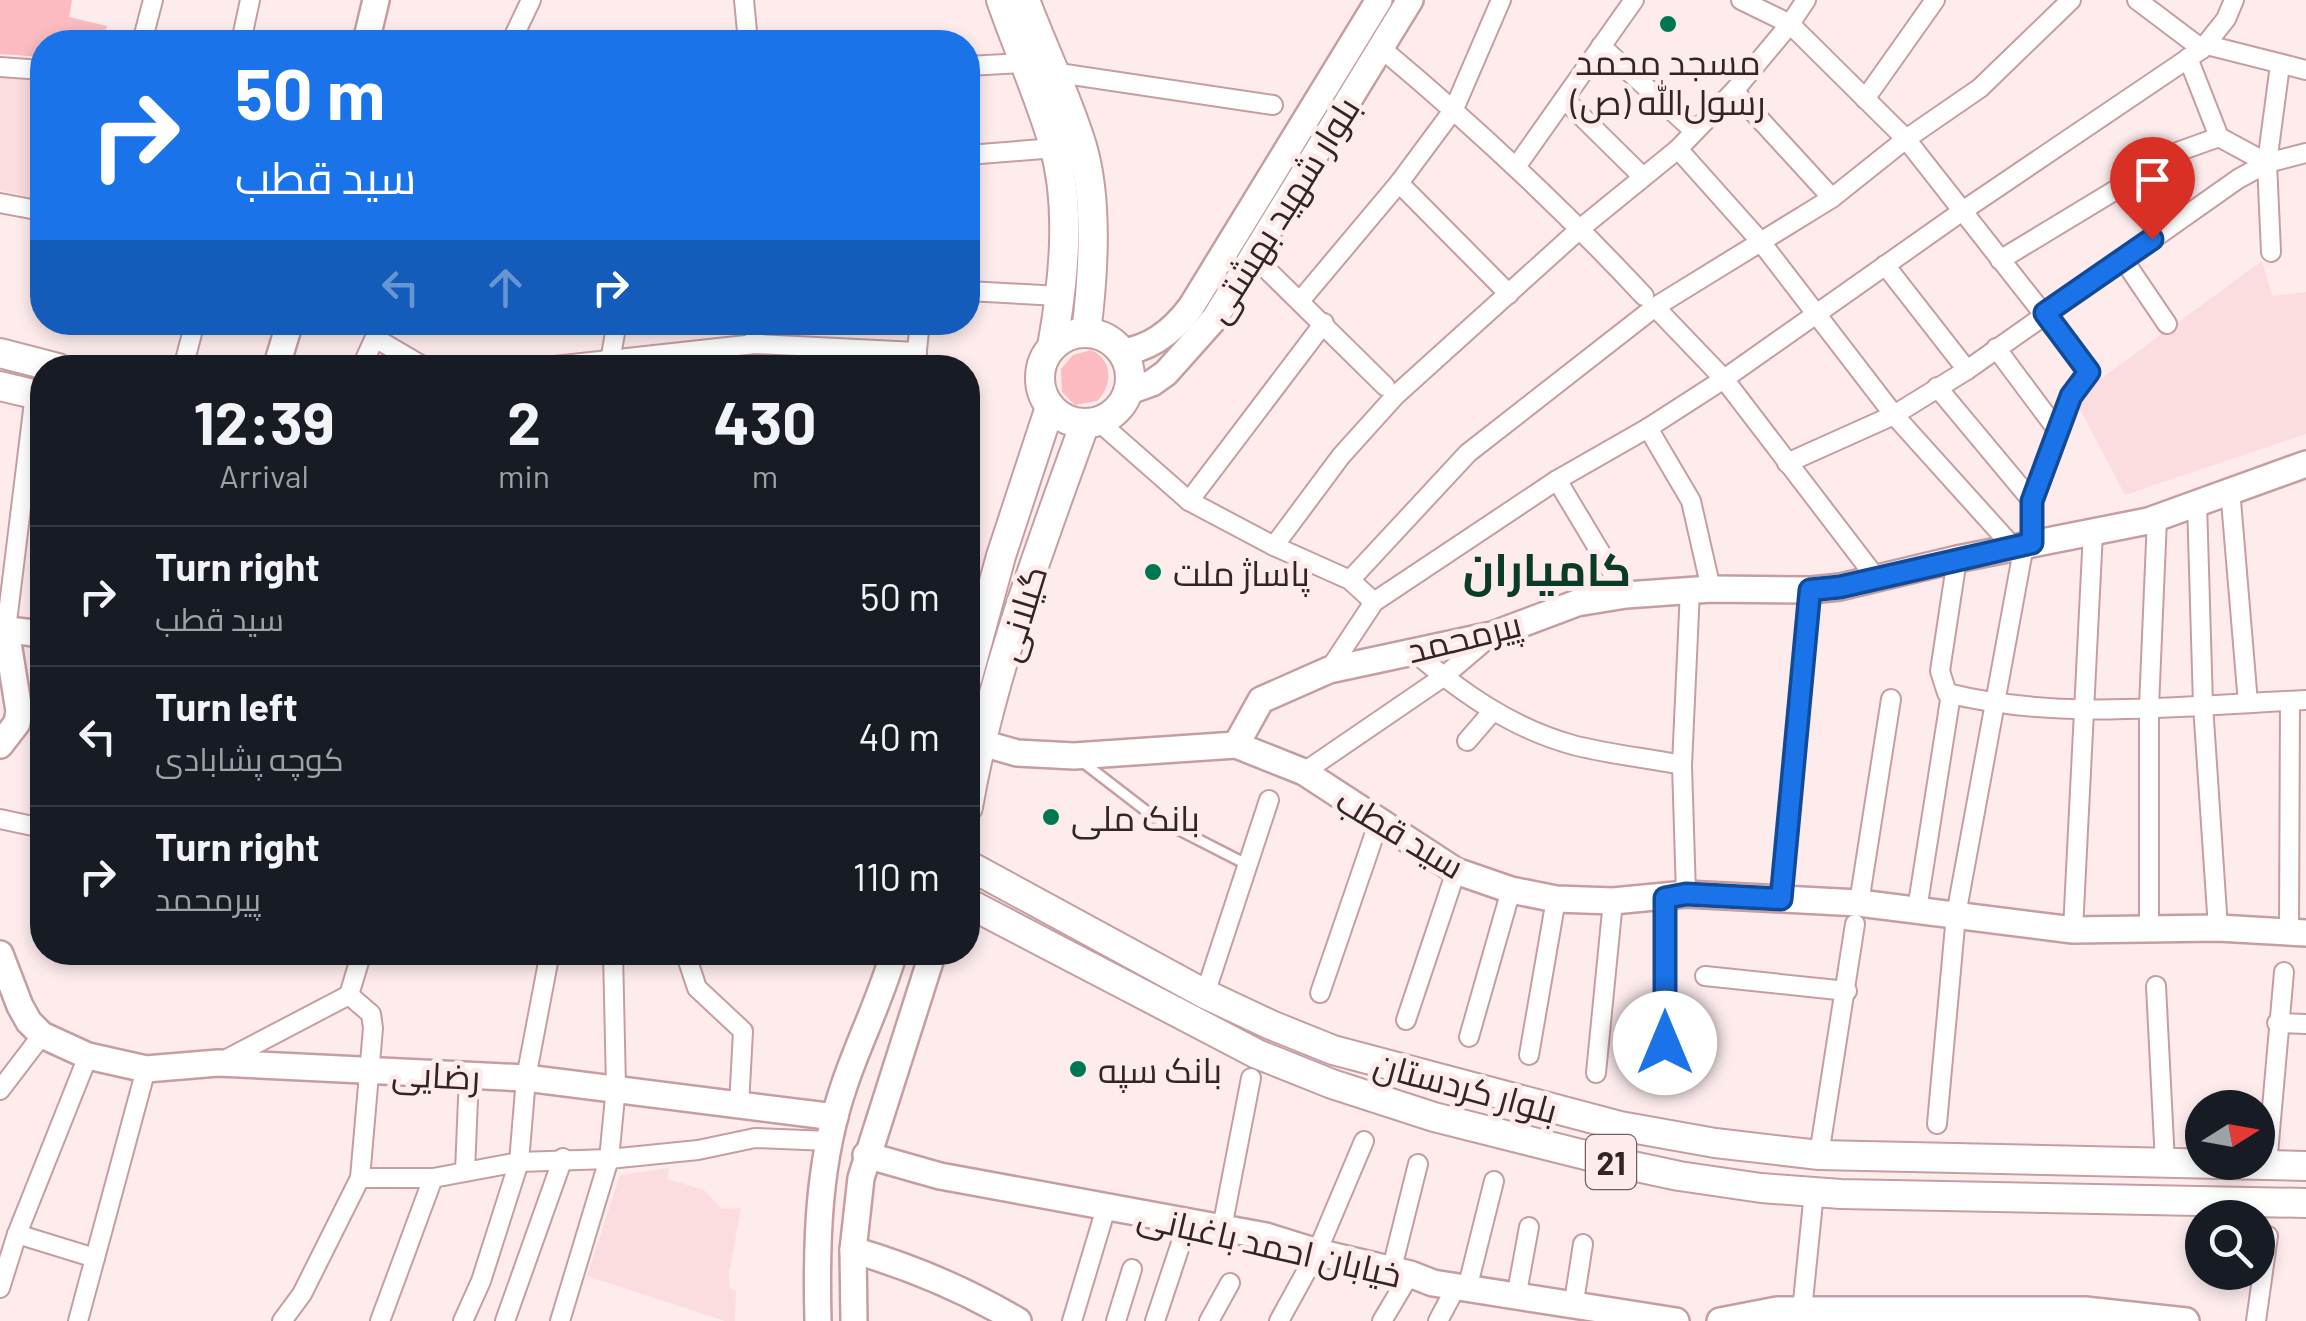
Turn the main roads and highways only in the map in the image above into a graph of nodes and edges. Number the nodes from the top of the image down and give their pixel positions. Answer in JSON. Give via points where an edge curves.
{"nodes":[{"id":1,"x":1002,"y":0,"type":"edge"},
{"id":2,"x":1025,"y":0,"type":"edge"},
{"id":3,"x":1086,"y":333,"type":"junction"},
{"id":4,"x":1052,"y":347,"type":"junction"},
{"id":5,"x":0,"y":353,"type":"edge"},
{"id":6,"x":30,"y":361,"type":"edge"},
{"id":7,"x":0,"y":386,"type":"edge"},
{"id":8,"x":30,"y":393,"type":"edge"},
{"id":9,"x":1050,"y":407,"type":"junction"},
{"id":10,"x":1091,"y":422,"type":"junction"},
{"id":11,"x":980,"y":634,"type":"edge"},
{"id":12,"x":980,"y":752,"type":"edge"},
{"id":13,"x":980,"y":872,"type":"edge"},
{"id":14,"x":980,"y":909,"type":"edge"},
{"id":15,"x":2306,"y":1166,"type":"edge"},
{"id":16,"x":2306,"y":1203,"type":"edge"}],
"edges":[{"from":1,"to":4,"type":"main road","via":[[1055,148],[1062,189]]},
{"from":2,"to":3,"type":"main road","via":[[1088,176]]},
{"from":3,"to":4,"type":"main road"},
{"from":3,"to":10,"type":"main road","via":[[1106,338],[1129,372],[1127,392],[1112,413]]},
{"from":4,"to":9,"type":"main road","via":[[1040,377]]},
{"from":5,"to":6,"type":"main road"},
{"from":7,"to":8,"type":"main road"},
{"from":9,"to":10,"type":"main road","via":[[1066,419]]},
{"from":9,"to":11,"type":"main road","name":"گیلانی"},
{"from":10,"to":12,"type":"main road","name":"گیلانی","via":[[1030,575]]},
{"from":13,"to":15,"type":"main road","name":"بلوار کردستان","via":[[1205,994],[1332,1050],[1658,1133],[1819,1154]]},
{"from":14,"to":16,"type":"main road","name":"بلوار کردستان","number":"21","via":[[1256,1054],[1434,1117],[1609,1161],[1814,1192]]}]}
